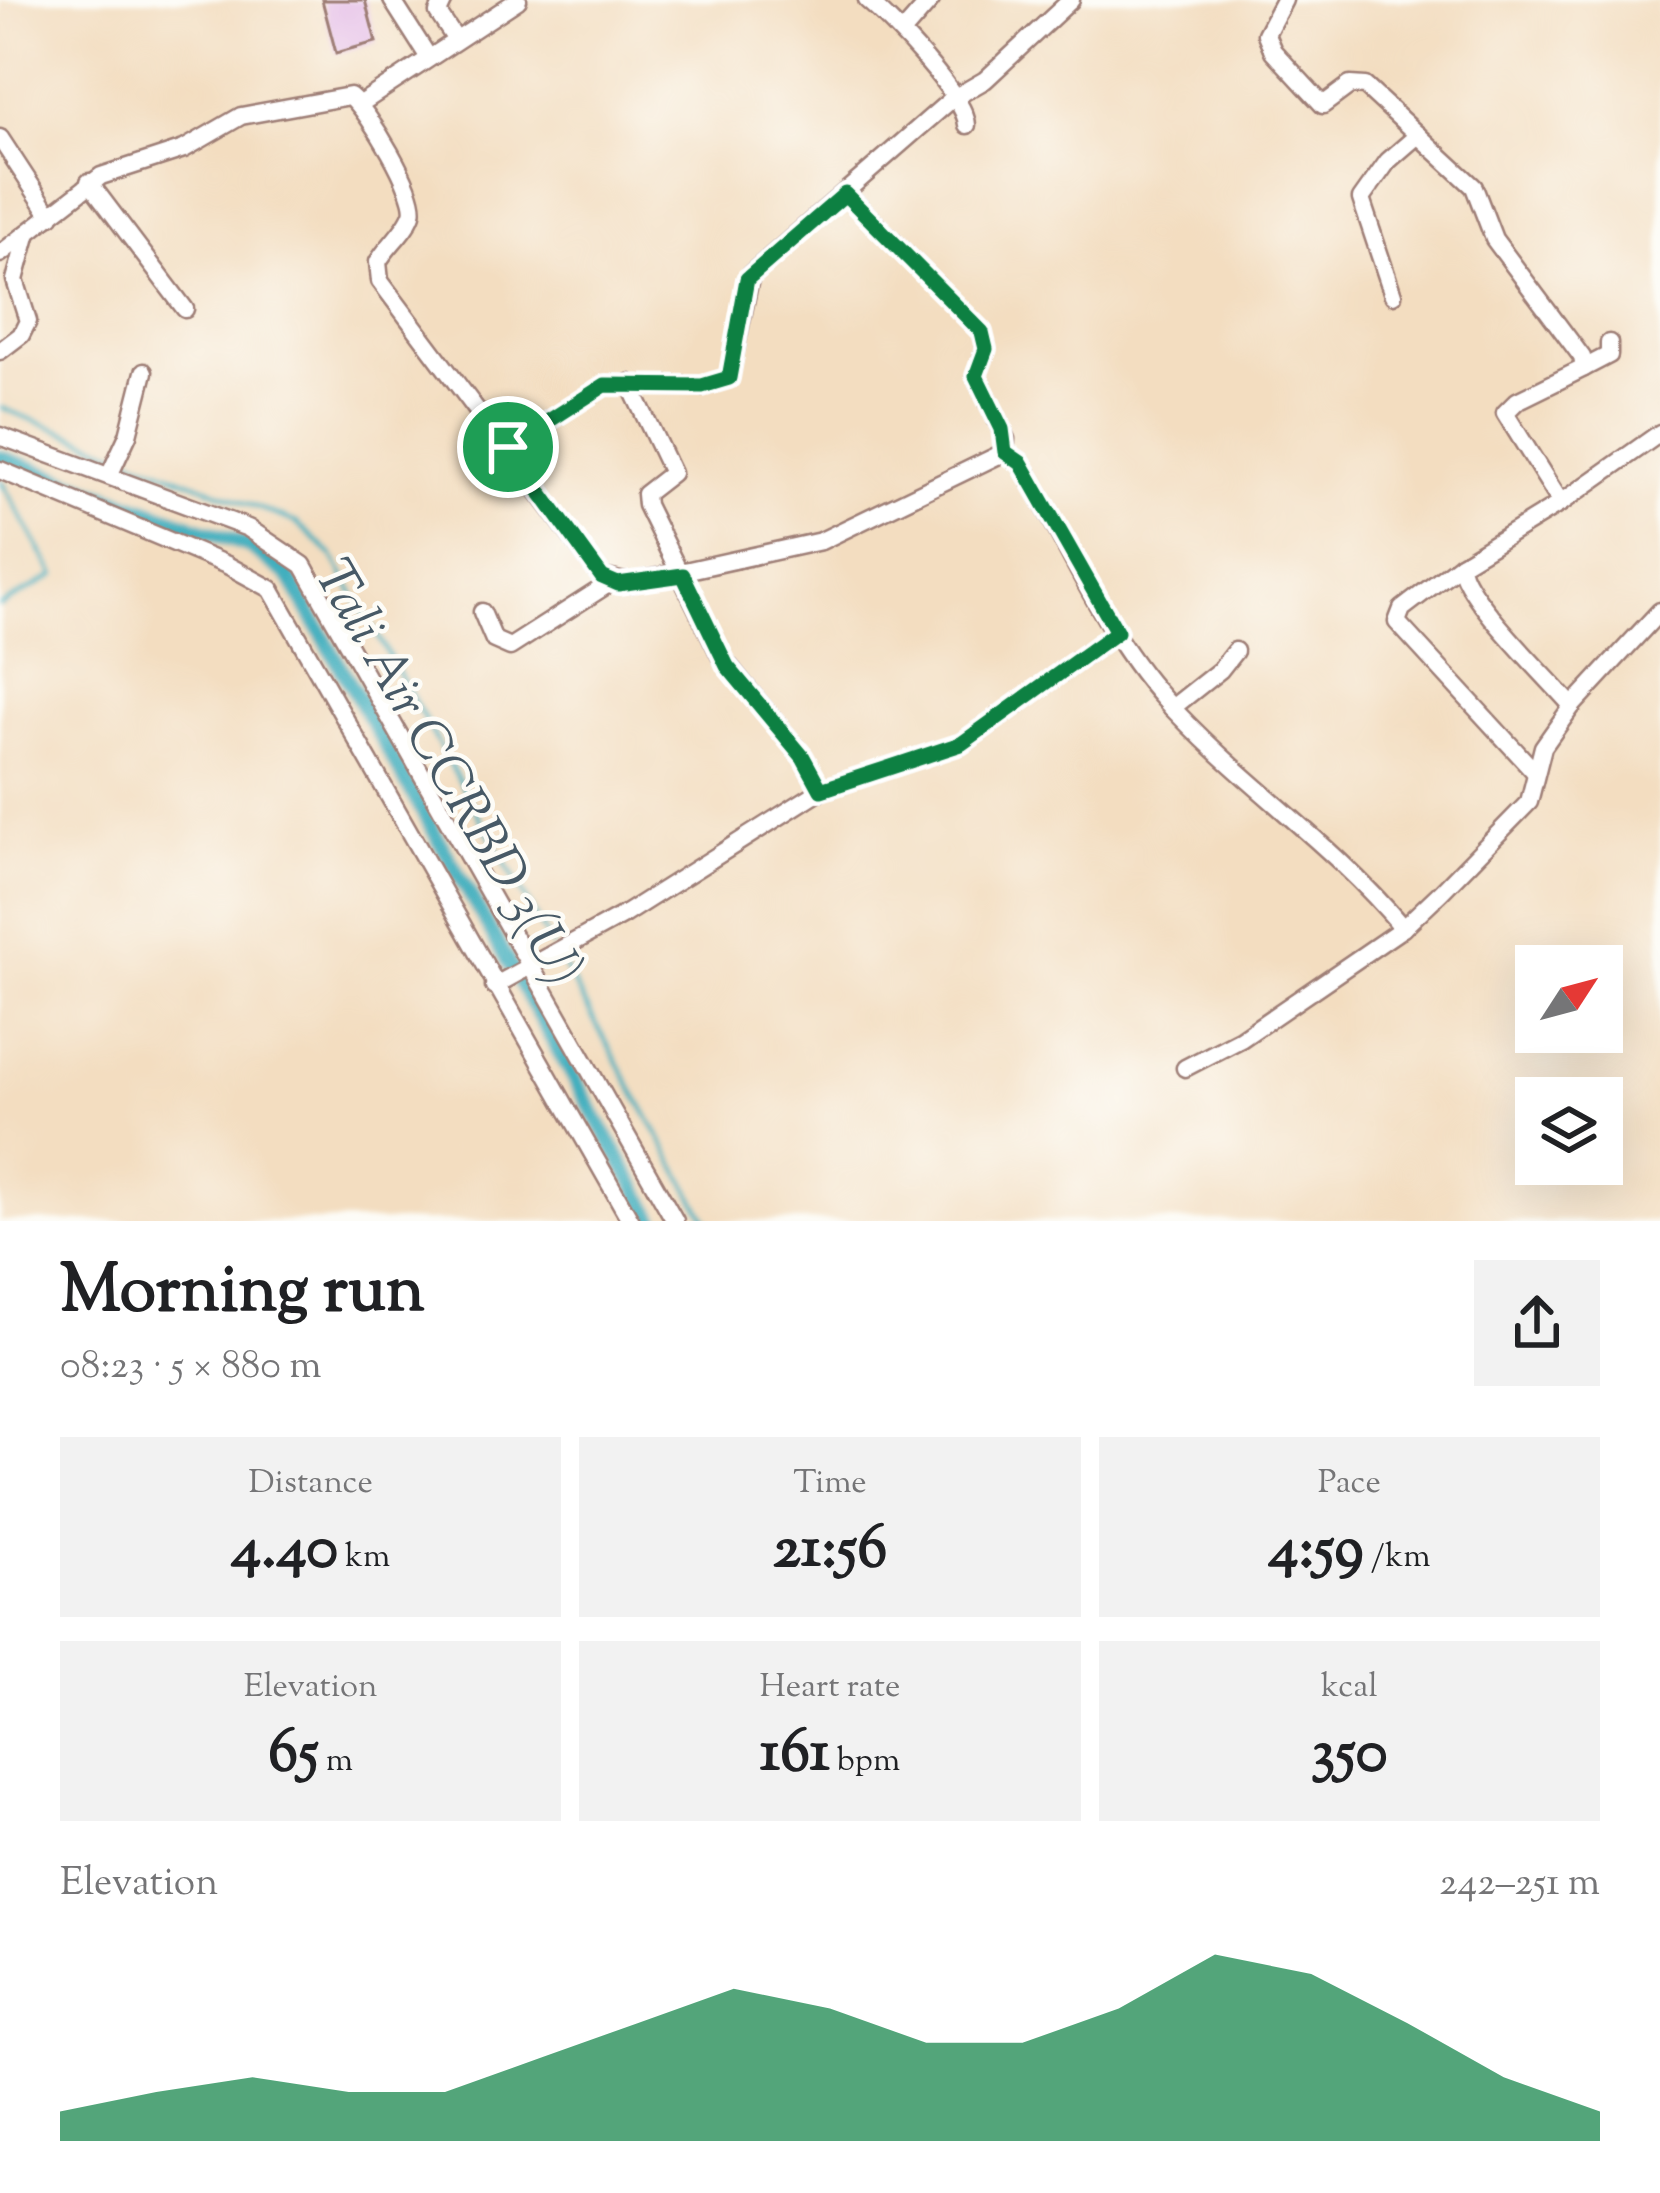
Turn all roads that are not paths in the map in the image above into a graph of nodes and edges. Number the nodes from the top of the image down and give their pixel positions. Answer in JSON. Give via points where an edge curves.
{"nodes":[{"id":1,"x":392,"y":0,"type":"edge"},
{"id":2,"x":444,"y":0,"type":"edge"},
{"id":3,"x":518,"y":0,"type":"edge"},
{"id":4,"x":866,"y":0,"type":"edge"},
{"id":5,"x":932,"y":0,"type":"edge"},
{"id":6,"x":1071,"y":0,"type":"edge"},
{"id":7,"x":1283,"y":0,"type":"edge"},
{"id":8,"x":902,"y":33,"type":"junction"},
{"id":9,"x":456,"y":40,"type":"junction"},
{"id":10,"x":429,"y":58,"type":"junction"},
{"id":11,"x":952,"y":99,"type":"junction"},
{"id":12,"x":360,"y":104,"type":"junction"},
{"id":13,"x":967,"y":125,"type":"dead end"},
{"id":14,"x":1418,"y":135,"type":"junction"},
{"id":15,"x":0,"y":138,"type":"edge"},
{"id":16,"x":89,"y":182,"type":"junction"},
{"id":17,"x":845,"y":194,"type":"junction"},
{"id":18,"x":51,"y":216,"type":"junction"},
{"id":19,"x":28,"y":235,"type":"junction"},
{"id":20,"x":0,"y":254,"type":"edge"},
{"id":21,"x":1393,"y":295,"type":"dead end"},
{"id":22,"x":185,"y":309,"type":"dead end"},
{"id":23,"x":1609,"y":343,"type":"dead end"},
{"id":24,"x":0,"y":351,"type":"edge"},
{"id":25,"x":1584,"y":368,"type":"junction"},
{"id":26,"x":144,"y":372,"type":"dead end"},
{"id":27,"x":628,"y":383,"type":"junction"},
{"id":28,"x":1660,"y":433,"type":"edge"},
{"id":29,"x":0,"y":436,"type":"edge"},
{"id":30,"x":508,"y":447,"type":"junction"},
{"id":31,"x":1005,"y":452,"type":"junction"},
{"id":32,"x":117,"y":461,"type":"junction"},
{"id":33,"x":0,"y":470,"type":"edge"},
{"id":34,"x":1561,"y":503,"type":"junction"},
{"id":35,"x":1461,"y":564,"type":"junction"},
{"id":36,"x":683,"y":575,"type":"junction"},
{"id":37,"x":610,"y":583,"type":"junction"},
{"id":38,"x":1660,"y":611,"type":"edge"},
{"id":39,"x":482,"y":612,"type":"dead end"},
{"id":40,"x":1117,"y":632,"type":"junction"},
{"id":41,"x":1235,"y":651,"type":"dead end"},
{"id":42,"x":1572,"y":706,"type":"junction"},
{"id":43,"x":1172,"y":708,"type":"junction"},
{"id":44,"x":1534,"y":771,"type":"junction"},
{"id":45,"x":821,"y":790,"type":"junction"},
{"id":46,"x":1403,"y":928,"type":"junction"},
{"id":47,"x":526,"y":969,"type":"junction"},
{"id":48,"x":499,"y":984,"type":"junction"},
{"id":49,"x":1185,"y":1068,"type":"dead end"},
{"id":50,"x":631,"y":1221,"type":"edge"},
{"id":51,"x":675,"y":1221,"type":"edge"}],
"edges":[{"from":1,"to":10,"type":"street"},
{"from":2,"to":9,"type":"street","via":[[438,13]]},
{"from":3,"to":9,"type":"street"},
{"from":4,"to":8,"type":"street"},
{"from":5,"to":8,"type":"street"},
{"from":6,"to":11,"type":"street","via":[[985,80]]},
{"from":7,"to":14,"type":"street","via":[[1268,41],[1323,105],[1358,83]]},
{"from":8,"to":11,"type":"street"},
{"from":9,"to":10,"type":"street"},
{"from":10,"to":12,"type":"street"},
{"from":11,"to":13,"type":"street"},
{"from":11,"to":17,"type":"street"},
{"from":12,"to":16,"type":"street","via":[[339,95],[241,116],[184,149]]},
{"from":12,"to":30,"type":"street","via":[[413,199],[412,215],[378,262],[380,281]]},
{"from":14,"to":21,"type":"street","via":[[1361,199]]},
{"from":14,"to":25,"type":"street","via":[[1478,192],[1485,225],[1579,350]]},
{"from":15,"to":18,"type":"street"},
{"from":16,"to":18,"type":"street"},
{"from":16,"to":22,"type":"street"},
{"from":17,"to":27,"type":"street","via":[[747,279],[729,378],[702,386]]},
{"from":17,"to":31,"type":"street","via":[[982,332],[986,349],[976,376]]},
{"from":18,"to":19,"type":"street"},
{"from":19,"to":20,"type":"street"},
{"from":19,"to":24,"type":"street","via":[[15,280],[28,321]]},
{"from":23,"to":25,"type":"street","via":[[1609,355]]},
{"from":25,"to":34,"type":"street","via":[[1505,413]]},
{"from":26,"to":32,"type":"street"},
{"from":27,"to":30,"type":"street","via":[[589,392]]},
{"from":27,"to":36,"type":"street","via":[[670,469],[645,499]]},
{"from":28,"to":34,"type":"street"},
{"from":29,"to":32,"type":"street"},
{"from":30,"to":37,"type":"street"},
{"from":31,"to":36,"type":"street","via":[[821,541]]},
{"from":31,"to":40,"type":"street","via":[[1021,463]]},
{"from":32,"to":47,"type":"street","via":[[303,565]]},
{"from":33,"to":48,"type":"street","via":[[271,589]]},
{"from":34,"to":35,"type":"street"},
{"from":35,"to":42,"type":"street","via":[[1484,605]]},
{"from":35,"to":44,"type":"street","via":[[1397,622]]},
{"from":36,"to":37,"type":"street"},
{"from":36,"to":45,"type":"street","via":[[727,666]]},
{"from":37,"to":39,"type":"street","via":[[509,647],[494,640]]},
{"from":38,"to":42,"type":"street"},
{"from":40,"to":43,"type":"street"},
{"from":40,"to":45,"type":"street","via":[[961,744]]},
{"from":41,"to":43,"type":"street"},
{"from":42,"to":44,"type":"street"},
{"from":43,"to":46,"type":"street","via":[[1346,864]]},
{"from":44,"to":46,"type":"street","via":[[1524,809]]},
{"from":45,"to":47,"type":"street"},
{"from":46,"to":49,"type":"street"},
{"from":47,"to":48,"type":"street"},
{"from":47,"to":51,"type":"street"},
{"from":48,"to":50,"type":"street"}]}
